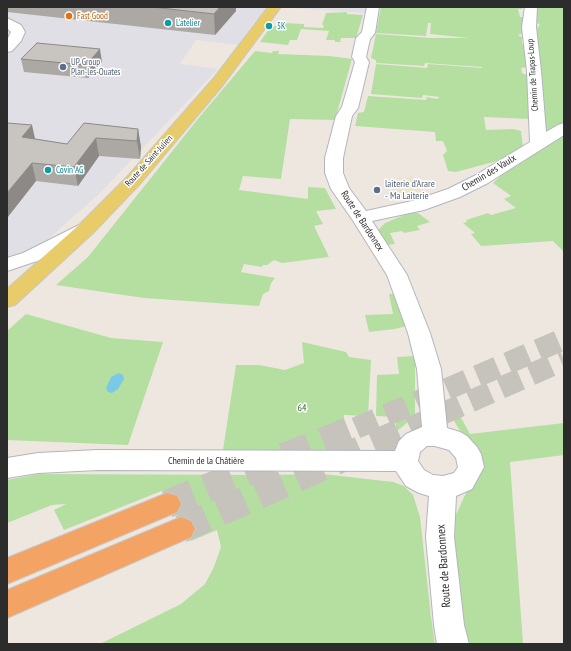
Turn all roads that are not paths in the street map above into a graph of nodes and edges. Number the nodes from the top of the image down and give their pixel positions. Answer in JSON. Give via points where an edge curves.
{"nodes":[{"id":1,"x":274,"y":7,"type":"edge"},
{"id":2,"x":373,"y":7,"type":"edge"},
{"id":3,"x":531,"y":7,"type":"edge"},
{"id":4,"x":7,"y":22,"type":"edge"},
{"id":5,"x":7,"y":48,"type":"edge"},
{"id":6,"x":564,"y":128,"type":"edge"},
{"id":7,"x":538,"y":143,"type":"junction"},
{"id":8,"x":361,"y":218,"type":"junction"},
{"id":9,"x":86,"y":229,"type":"junction"},
{"id":10,"x":7,"y":265,"type":"edge"},
{"id":11,"x":12,"y":292,"type":"edge"},
{"id":12,"x":436,"y":436,"type":"junction"},
{"id":13,"x":405,"y":461,"type":"junction"},
{"id":14,"x":7,"y":468,"type":"edge"},
{"id":15,"x":443,"y":487,"type":"junction"},
{"id":16,"x":167,"y":504,"type":"tunnel mouth"},
{"id":17,"x":181,"y":529,"type":"tunnel mouth"},
{"id":18,"x":7,"y":571,"type":"edge"},
{"id":19,"x":7,"y":604,"type":"edge"},
{"id":20,"x":453,"y":644,"type":"edge"}],
"edges":[{"from":1,"to":9,"type":"main road","name":"Route de Saint-Julien","via":[[233,63],[187,118],[133,181]]},
{"from":2,"to":8,"type":"street","name":"Route de Bardonnex","via":[[368,33],[363,38],[358,57],[362,62],[350,108],[344,116],[334,158],[334,173],[340,189]]},
{"from":3,"to":7,"type":"street","name":"Chemin de Trapas-Loup","via":[[529,27]]},
{"from":4,"to":5,"type":"street","via":[[18,32]]},
{"from":6,"to":7,"type":"street","name":"Chemin des Vaulx"},
{"from":7,"to":8,"type":"street","name":"Chemin des Vaulx","via":[[482,180],[454,193],[418,206]]},
{"from":8,"to":12,"type":"street","name":"Route de Bardonnex","via":[[397,276],[419,334],[429,369]]},
{"from":9,"to":10,"type":"street","via":[[30,257]]},
{"from":9,"to":11,"type":"main road","name":"Route de Saint-Julien"},
{"from":12,"to":13,"type":"street","via":[[422,437],[415,441],[408,448]]},
{"from":12,"to":15,"type":"street","via":[[451,439],[458,444],[468,454],[471,467],[463,481]]},
{"from":13,"to":14,"type":"street","name":"Chemin de la Châtière","via":[[98,460],[38,463]]},
{"from":13,"to":15,"type":"street","via":[[416,478],[428,485]]},
{"from":15,"to":20,"type":"street","name":"Route de Bardonnex","via":[[440,537]]},
{"from":16,"to":18,"type":"highway"},
{"from":17,"to":19,"type":"highway"}]}
